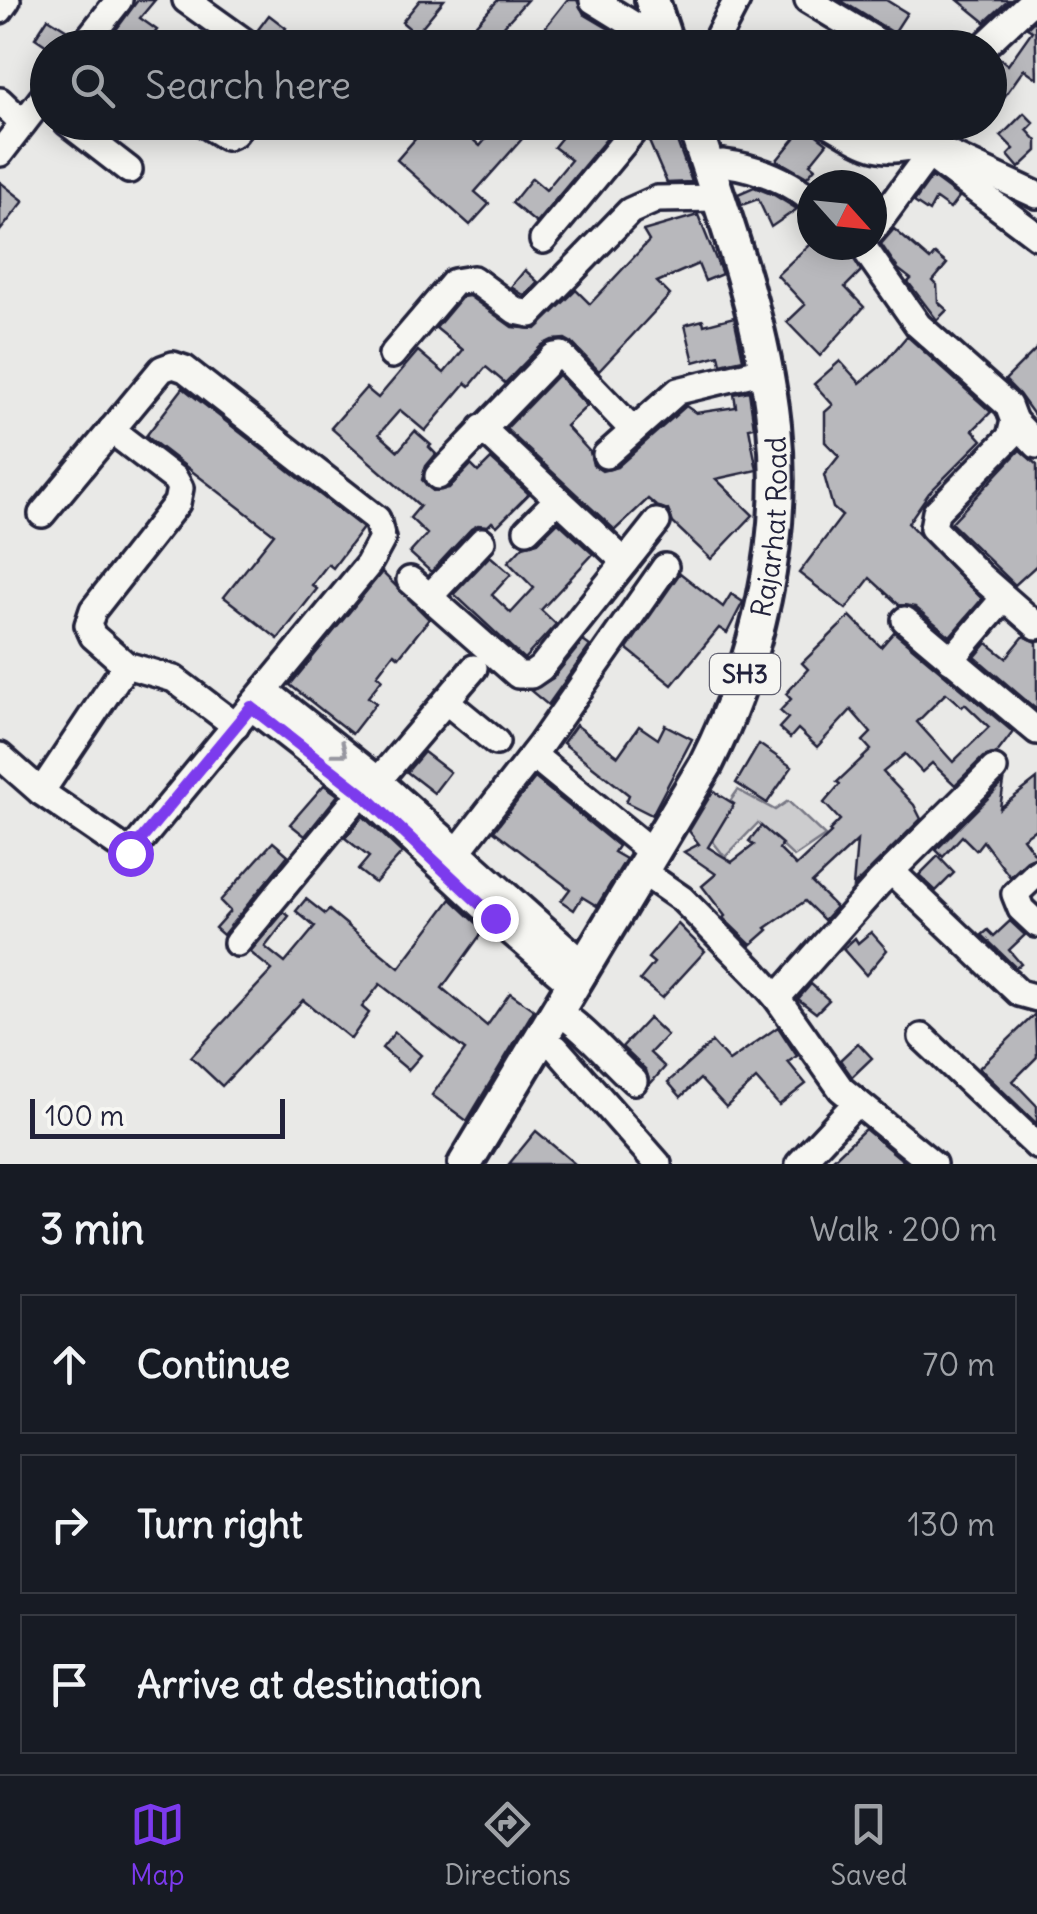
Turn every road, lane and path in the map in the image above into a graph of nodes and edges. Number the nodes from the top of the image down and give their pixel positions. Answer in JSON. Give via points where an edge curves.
{"nodes":[{"id":1,"x":7,"y":0,"type":"edge"},
{"id":2,"x":119,"y":0,"type":"edge"},
{"id":3,"x":186,"y":0,"type":"edge"},
{"id":4,"x":593,"y":0,"type":"edge"},
{"id":5,"x":652,"y":0,"type":"edge"},
{"id":6,"x":668,"y":0,"type":"edge"},
{"id":7,"x":736,"y":0,"type":"edge"},
{"id":8,"x":808,"y":0,"type":"edge"},
{"id":9,"x":1033,"y":0,"type":"edge"},
{"id":10,"x":0,"y":10,"type":"edge"},
{"id":11,"x":99,"y":30,"type":"edge"},
{"id":12,"x":227,"y":30,"type":"edge"},
{"id":13,"x":642,"y":30,"type":"edge"},
{"id":14,"x":663,"y":30,"type":"edge"},
{"id":15,"x":678,"y":30,"type":"edge"},
{"id":16,"x":721,"y":30,"type":"edge"},
{"id":17,"x":858,"y":30,"type":"edge"},
{"id":18,"x":1001,"y":30,"type":"edge"},
{"id":19,"x":0,"y":101,"type":"edge"},
{"id":20,"x":30,"y":116,"type":"edge"},
{"id":21,"x":22,"y":124,"type":"junction"},
{"id":22,"x":90,"y":140,"type":"edge"},
{"id":23,"x":625,"y":140,"type":"edge"},
{"id":24,"x":699,"y":140,"type":"edge"},
{"id":25,"x":714,"y":140,"type":"edge"},
{"id":26,"x":857,"y":140,"type":"edge"},
{"id":27,"x":930,"y":141,"type":"edge"},
{"id":28,"x":0,"y":153,"type":"edge"},
{"id":29,"x":722,"y":163,"type":"junction"},
{"id":30,"x":129,"y":170,"type":"dead end"},
{"id":31,"x":797,"y":187,"type":"edge"},
{"id":32,"x":1037,"y":195,"type":"edge"},
{"id":33,"x":718,"y":198,"type":"junction"},
{"id":34,"x":887,"y":208,"type":"edge"},
{"id":35,"x":1037,"y":236,"type":"edge"},
{"id":36,"x":543,"y":240,"type":"dead end"},
{"id":37,"x":872,"y":260,"type":"edge"},
{"id":38,"x":392,"y":355,"type":"dead end"},
{"id":39,"x":765,"y":370,"type":"junction"},
{"id":40,"x":1014,"y":421,"type":"junction"},
{"id":41,"x":482,"y":428,"type":"junction"},
{"id":42,"x":111,"y":430,"type":"junction"},
{"id":43,"x":633,"y":430,"type":"junction"},
{"id":44,"x":1037,"y":445,"type":"edge"},
{"id":45,"x":606,"y":455,"type":"dead end"},
{"id":46,"x":438,"y":476,"type":"dead end"},
{"id":47,"x":557,"y":500,"type":"junction"},
{"id":48,"x":42,"y":514,"type":"dead end"},
{"id":49,"x":657,"y":522,"type":"dead end"},
{"id":50,"x":528,"y":530,"type":"dead end"},
{"id":51,"x":482,"y":541,"type":"dead end"},
{"id":52,"x":625,"y":562,"type":"junction"},
{"id":53,"x":666,"y":566,"type":"dead end"},
{"id":54,"x":1025,"y":610,"type":"edge"},
{"id":55,"x":906,"y":620,"type":"dead end"},
{"id":56,"x":951,"y":660,"type":"junction"},
{"id":57,"x":126,"y":665,"type":"junction"},
{"id":58,"x":474,"y":668,"type":"dead end"},
{"id":59,"x":446,"y":701,"type":"junction"},
{"id":60,"x":250,"y":708,"type":"junction"},
{"id":61,"x":1037,"y":731,"type":"edge"},
{"id":62,"x":496,"y":742,"type":"dead end"},
{"id":63,"x":537,"y":750,"type":"junction"},
{"id":64,"x":0,"y":756,"type":"edge"},
{"id":65,"x":994,"y":769,"type":"dead end"},
{"id":66,"x":368,"y":790,"type":"junction"},
{"id":67,"x":41,"y":792,"type":"junction"},
{"id":68,"x":450,"y":862,"type":"junction"},
{"id":69,"x":654,"y":862,"type":"junction"},
{"id":70,"x":891,"y":872,"type":"junction"},
{"id":71,"x":1037,"y":874,"type":"edge"},
{"id":72,"x":1037,"y":924,"type":"edge"},
{"id":73,"x":238,"y":943,"type":"dead end"},
{"id":74,"x":580,"y":976,"type":"junction"},
{"id":75,"x":777,"y":998,"type":"junction"},
{"id":76,"x":1037,"y":998,"type":"edge"},
{"id":77,"x":565,"y":1032,"type":"junction"},
{"id":78,"x":922,"y":1037,"type":"dead end"},
{"id":79,"x":634,"y":1082,"type":"dead end"},
{"id":80,"x":857,"y":1102,"type":"junction"},
{"id":81,"x":1037,"y":1146,"type":"edge"},
{"id":82,"x":464,"y":1164,"type":"edge"},
{"id":83,"x":484,"y":1164,"type":"edge"},
{"id":84,"x":658,"y":1164,"type":"edge"},
{"id":85,"x":799,"y":1164,"type":"edge"},
{"id":86,"x":933,"y":1164,"type":"edge"}],
"edges":[{"from":1,"to":10,"type":"street"},
{"from":2,"to":11,"type":"street"},
{"from":3,"to":12,"type":"street"},
{"from":4,"to":13,"type":"street"},
{"from":5,"to":14,"type":"main road"},
{"from":6,"to":15,"type":"main road"},
{"from":7,"to":16,"type":"street"},
{"from":8,"to":17,"type":"street"},
{"from":9,"to":18,"type":"street"},
{"from":19,"to":21,"type":"street"},
{"from":20,"to":21,"type":"street"},
{"from":21,"to":28,"type":"street"},
{"from":22,"to":30,"type":"street"},
{"from":23,"to":36,"type":"street"},
{"from":24,"to":33,"type":"main road","name":"Rajarhat Road","number":"SH3"},
{"from":25,"to":29,"type":"main road","name":"Rajarhat Road","number":"SH3"},
{"from":26,"to":27,"type":"street","via":[[899,152]]},
{"from":27,"to":32,"type":"street"},
{"from":27,"to":34,"type":"street"},
{"from":27,"to":35,"type":"street"},
{"from":29,"to":31,"type":"street"},
{"from":29,"to":69,"type":"main road","name":"Rajarhat Road","number":"SH3","via":[[791,405],[795,508],[780,605],[748,714],[712,787]]},
{"from":33,"to":38,"type":"street","via":[[658,199],[630,211],[530,314],[473,278],[454,282]]},
{"from":33,"to":39,"type":"main road","name":"Rajarhat Road","number":"SH3"},
{"from":37,"to":40,"type":"street","via":[[918,325],[1008,405]]},
{"from":39,"to":43,"type":"street","via":[[678,391]]},
{"from":39,"to":69,"type":"main road","name":"Rajarhat Road","number":"SH3","via":[[776,499],[750,662],[732,712]]},
{"from":40,"to":44,"type":"street"},
{"from":40,"to":54,"type":"street","via":[[1010,437],[932,520]]},
{"from":41,"to":43,"type":"street","via":[[561,355]]},
{"from":41,"to":46,"type":"street"},
{"from":41,"to":47,"type":"street"},
{"from":42,"to":48,"type":"street"},
{"from":42,"to":57,"type":"street","via":[[180,488],[178,503],[88,625]]},
{"from":42,"to":60,"type":"street","via":[[162,369],[185,369],[377,519],[382,539],[368,565]]},
{"from":43,"to":45,"type":"street"},
{"from":47,"to":50,"type":"street"},
{"from":47,"to":52,"type":"street"},
{"from":49,"to":52,"type":"street"},
{"from":51,"to":52,"type":"street","via":[[420,589],[518,675],[541,668]]},
{"from":53,"to":63,"type":"street"},
{"from":54,"to":56,"type":"street"},
{"from":55,"to":56,"type":"street"},
{"from":56,"to":61,"type":"street"},
{"from":57,"to":60,"type":"street"},
{"from":57,"to":67,"type":"street"},
{"from":58,"to":59,"type":"street"},
{"from":59,"to":62,"type":"street"},
{"from":59,"to":66,"type":"street"},
{"from":60,"to":66,"type":"street"},
{"from":60,"to":67,"type":"street","via":[[130,853]]},
{"from":63,"to":68,"type":"street"},
{"from":63,"to":69,"type":"street"},
{"from":64,"to":67,"type":"street"},
{"from":65,"to":70,"type":"street"},
{"from":66,"to":68,"type":"street"},
{"from":66,"to":73,"type":"street"},
{"from":68,"to":74,"type":"street"},
{"from":69,"to":74,"type":"main road","name":"Rajarhat Road","number":"SH3"},
{"from":69,"to":75,"type":"street"},
{"from":69,"to":77,"type":"main road","name":"Rajarhat Road","number":"SH3"},
{"from":70,"to":75,"type":"street"},
{"from":70,"to":76,"type":"street","via":[[1020,993]]},
{"from":71,"to":72,"type":"street","via":[[1014,894]]},
{"from":74,"to":82,"type":"main road","name":"Rajarhat Road","number":"SH3"},
{"from":75,"to":80,"type":"street","via":[[840,1089]]},
{"from":77,"to":79,"type":"street","via":[[593,1038]]},
{"from":77,"to":83,"type":"main road","name":"Rajarhat Road","number":"SH3"},
{"from":77,"to":84,"type":"street"},
{"from":78,"to":81,"type":"street"},
{"from":80,"to":85,"type":"street"},
{"from":80,"to":86,"type":"street"}]}
